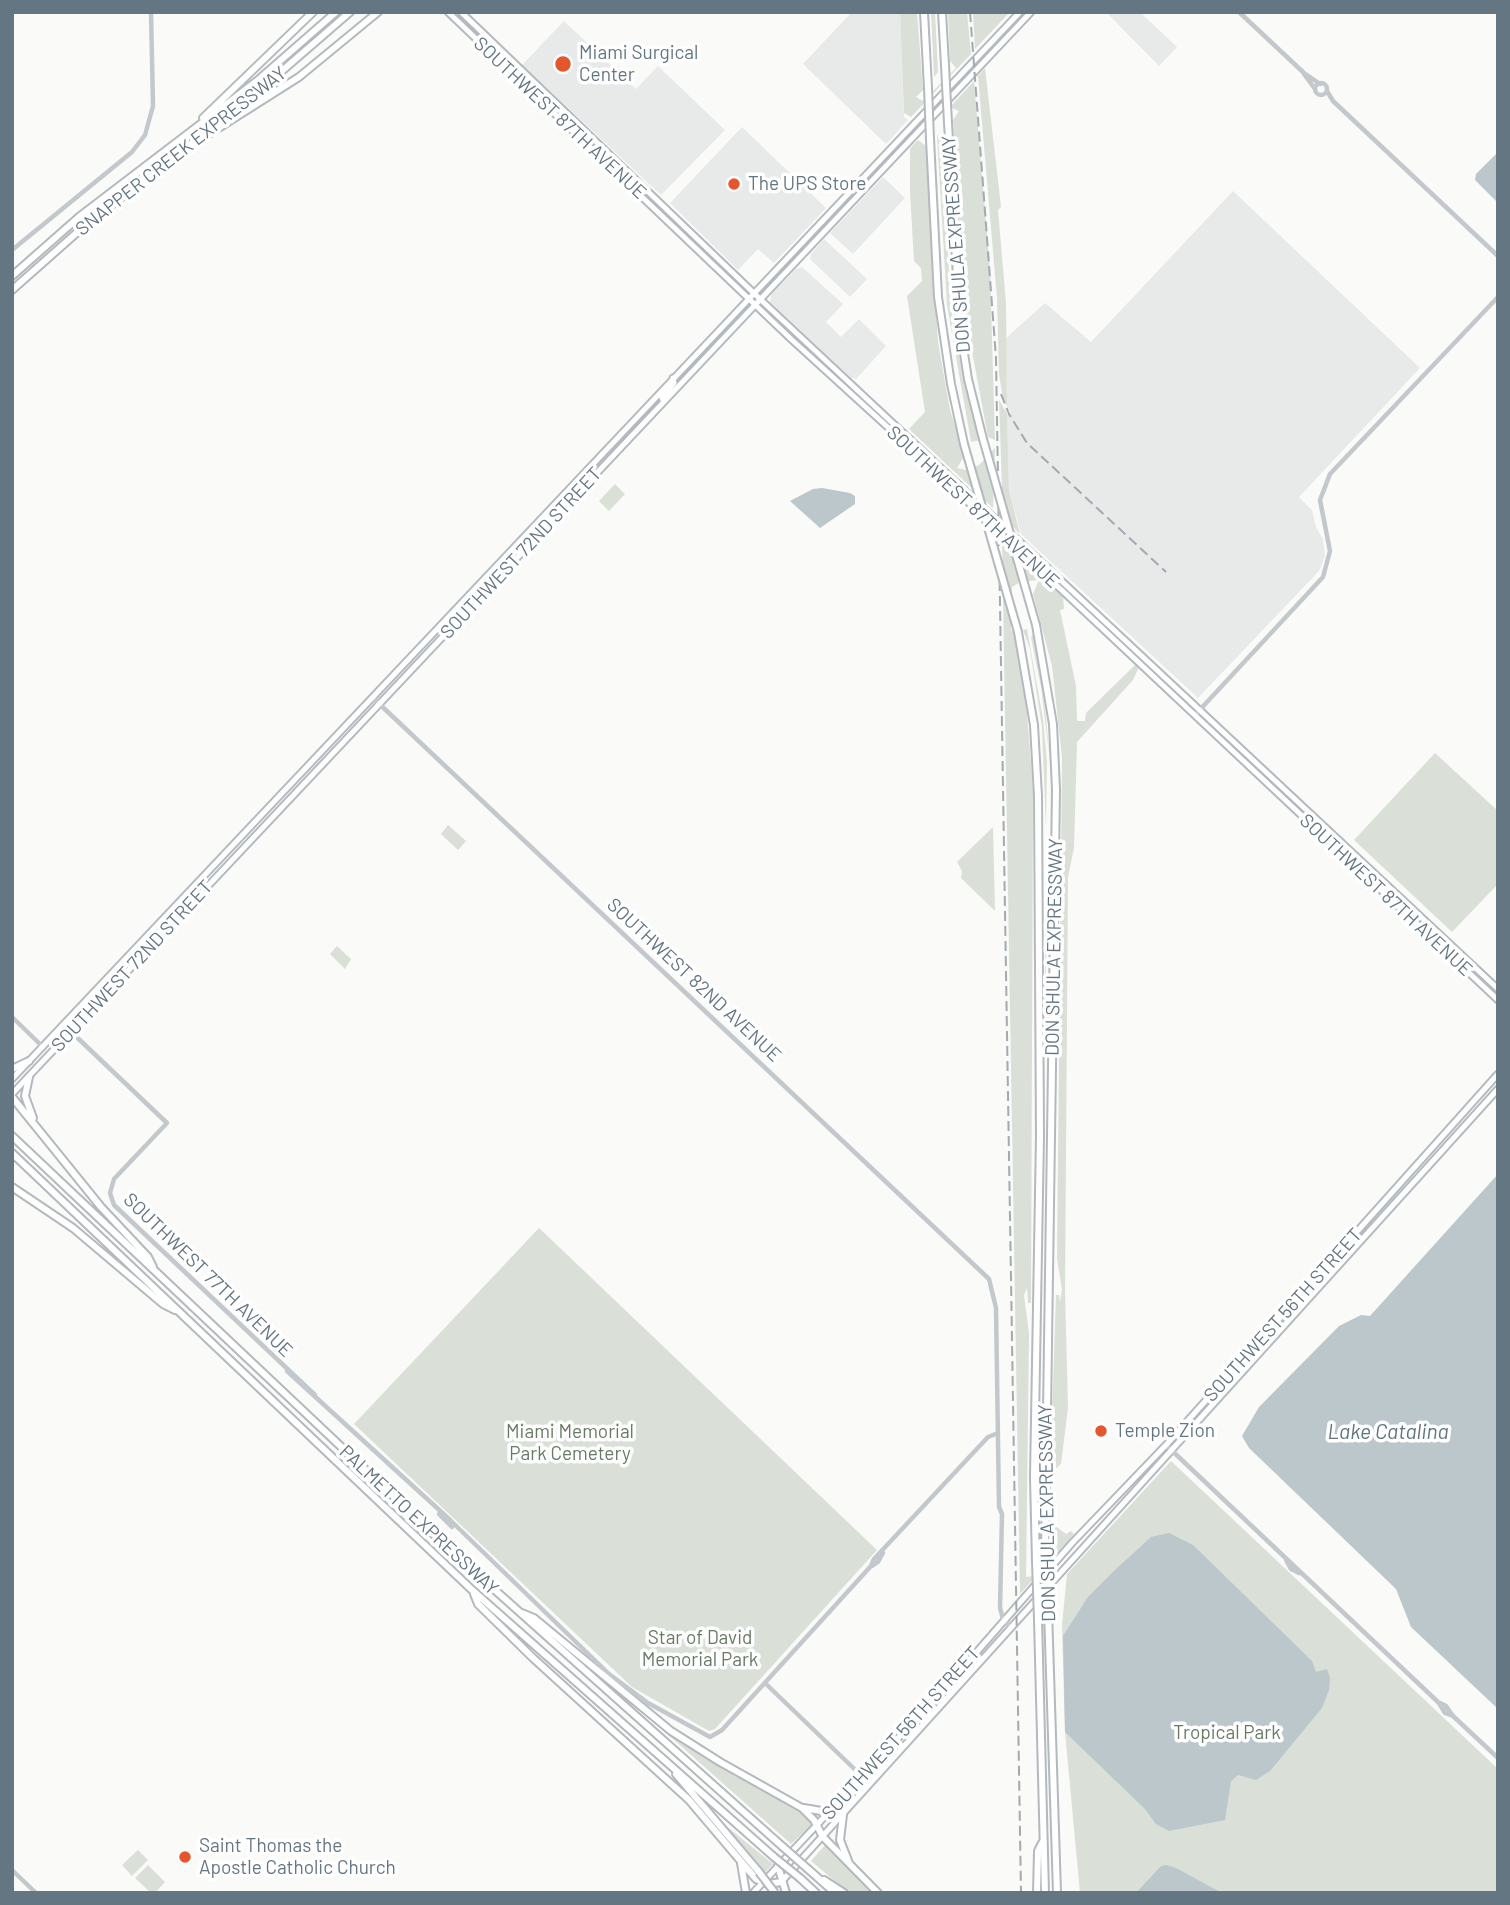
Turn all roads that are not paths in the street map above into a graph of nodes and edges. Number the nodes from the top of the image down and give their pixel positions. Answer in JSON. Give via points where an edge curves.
{"nodes":[{"id":1,"x":151,"y":12,"type":"edge"},
{"id":2,"x":313,"y":12,"type":"edge"},
{"id":3,"x":336,"y":12,"type":"edge"},
{"id":4,"x":350,"y":12,"type":"edge"},
{"id":5,"x":378,"y":12,"type":"edge"},
{"id":6,"x":449,"y":12,"type":"edge"},
{"id":7,"x":461,"y":12,"type":"edge"},
{"id":8,"x":924,"y":12,"type":"edge"},
{"id":9,"x":942,"y":12,"type":"edge"},
{"id":10,"x":1020,"y":12,"type":"edge"},
{"id":11,"x":1031,"y":12,"type":"edge"},
{"id":12,"x":1239,"y":12,"type":"edge"},
{"id":13,"x":519,"y":68,"type":"junction"},
{"id":14,"x":513,"y":73,"type":"junction"},
{"id":15,"x":1304,"y":73,"type":"junction"},
{"id":16,"x":1320,"y":84,"type":"junction"},
{"id":17,"x":1315,"y":89,"type":"junction"},
{"id":18,"x":1325,"y":93,"type":"junction"},
{"id":19,"x":566,"y":111,"type":"junction"},
{"id":20,"x":560,"y":118,"type":"junction"},
{"id":21,"x":178,"y":141,"type":"junction"},
{"id":22,"x":187,"y":147,"type":"junction"},
{"id":23,"x":594,"y":150,"type":"junction"},
{"id":24,"x":607,"y":150,"type":"junction"},
{"id":25,"x":888,"y":150,"type":"junction"},
{"id":26,"x":894,"y":156,"type":"junction"},
{"id":27,"x":638,"y":180,"type":"junction"},
{"id":28,"x":635,"y":189,"type":"junction"},
{"id":29,"x":839,"y":202,"type":"junction"},
{"id":30,"x":845,"y":209,"type":"junction"},
{"id":31,"x":806,"y":239,"type":"junction"},
{"id":32,"x":701,"y":240,"type":"junction"},
{"id":33,"x":812,"y":245,"type":"junction"},
{"id":34,"x":695,"y":246,"type":"junction"},
{"id":35,"x":12,"y":250,"type":"edge"},
{"id":36,"x":1498,"y":256,"type":"edge"},
{"id":37,"x":12,"y":276,"type":"edge"},
{"id":38,"x":12,"y":290,"type":"edge"},
{"id":39,"x":754,"y":292,"type":"junction"},
{"id":40,"x":1498,"y":297,"type":"edge"},
{"id":41,"x":748,"y":298,"type":"junction"},
{"id":42,"x":761,"y":300,"type":"junction"},
{"id":43,"x":756,"y":306,"type":"junction"},
{"id":44,"x":673,"y":378,"type":"junction"},
{"id":45,"x":664,"y":401,"type":"junction"},
{"id":46,"x":904,"y":430,"type":"junction"},
{"id":47,"x":904,"y":442,"type":"junction"},
{"id":48,"x":955,"y":478,"type":"junction"},
{"id":49,"x":949,"y":484,"type":"junction"},
{"id":50,"x":563,"y":496,"type":"junction"},
{"id":51,"x":569,"y":501,"type":"junction"},
{"id":52,"x":1054,"y":570,"type":"junction"},
{"id":53,"x":1048,"y":576,"type":"junction"},
{"id":54,"x":373,"y":698,"type":"junction"},
{"id":55,"x":379,"y":703,"type":"junction"},
{"id":56,"x":1201,"y":709,"type":"junction"},
{"id":57,"x":1195,"y":715,"type":"junction"},
{"id":58,"x":1214,"y":722,"type":"junction"},
{"id":59,"x":1209,"y":728,"type":"junction"},
{"id":60,"x":1259,"y":764,"type":"junction"},
{"id":61,"x":1253,"y":770,"type":"junction"},
{"id":62,"x":1314,"y":815,"type":"junction"},
{"id":63,"x":1307,"y":821,"type":"junction"},
{"id":64,"x":1344,"y":844,"type":"junction"},
{"id":65,"x":1338,"y":850,"type":"junction"},
{"id":66,"x":1360,"y":858,"type":"junction"},
{"id":67,"x":1354,"y":864,"type":"junction"},
{"id":68,"x":1393,"y":890,"type":"junction"},
{"id":69,"x":1387,"y":896,"type":"junction"},
{"id":70,"x":115,"y":971,"type":"junction"},
{"id":71,"x":121,"y":977,"type":"junction"},
{"id":72,"x":1498,"y":989,"type":"edge"},
{"id":73,"x":1498,"y":1000,"type":"edge"},
{"id":74,"x":12,"y":1017,"type":"edge"},
{"id":75,"x":64,"y":1025,"type":"junction"},
{"id":76,"x":70,"y":1031,"type":"junction"},
{"id":77,"x":43,"y":1047,"type":"junction"},
{"id":78,"x":50,"y":1054,"type":"junction"},
{"id":79,"x":30,"y":1061,"type":"junction"},
{"id":80,"x":12,"y":1069,"type":"edge"},
{"id":81,"x":1498,"y":1074,"type":"edge"},
{"id":82,"x":29,"y":1077,"type":"junction"},
{"id":83,"x":12,"y":1079,"type":"edge"},
{"id":84,"x":1498,"y":1089,"type":"edge"},
{"id":85,"x":12,"y":1096,"type":"edge"},
{"id":86,"x":36,"y":1123,"type":"junction"},
{"id":87,"x":12,"y":1136,"type":"edge"},
{"id":88,"x":12,"y":1153,"type":"edge"},
{"id":89,"x":1428,"y":1155,"type":"junction"},
{"id":90,"x":1434,"y":1160,"type":"junction"},
{"id":91,"x":12,"y":1186,"type":"edge"},
{"id":92,"x":155,"y":1272,"type":"junction"},
{"id":93,"x":180,"y":1312,"type":"junction"},
{"id":94,"x":1252,"y":1349,"type":"junction"},
{"id":95,"x":1258,"y":1354,"type":"junction"},
{"id":96,"x":998,"y":1433,"type":"junction"},
{"id":97,"x":1166,"y":1445,"type":"junction"},
{"id":98,"x":1171,"y":1451,"type":"junction"},
{"id":99,"x":471,"y":1589,"type":"junction"},
{"id":100,"x":517,"y":1611,"type":"junction"},
{"id":101,"x":1003,"y":1619,"type":"junction"},
{"id":102,"x":1011,"y":1627,"type":"junction"},
{"id":103,"x":765,"y":1683,"type":"junction"},
{"id":104,"x":1498,"y":1758,"type":"edge"},
{"id":105,"x":671,"y":1767,"type":"junction"},
{"id":106,"x":863,"y":1777,"type":"junction"},
{"id":107,"x":870,"y":1784,"type":"junction"},
{"id":108,"x":834,"y":1807,"type":"junction"},
{"id":109,"x":802,"y":1808,"type":"junction"},
{"id":110,"x":843,"y":1815,"type":"junction"},
{"id":111,"x":817,"y":1826,"type":"junction"},
{"id":112,"x":823,"y":1838,"type":"junction"},
{"id":113,"x":1043,"y":1842,"type":"junction"},
{"id":114,"x":741,"y":1861,"type":"junction"},
{"id":115,"x":849,"y":1863,"type":"junction"},
{"id":116,"x":778,"y":1866,"type":"junction"},
{"id":117,"x":12,"y":1870,"type":"edge"},
{"id":118,"x":18,"y":1875,"type":"junction"},
{"id":119,"x":819,"y":1878,"type":"junction"},
{"id":120,"x":12,"y":1881,"type":"edge"},
{"id":121,"x":780,"y":1882,"type":"junction"},
{"id":122,"x":762,"y":1883,"type":"junction"},
{"id":123,"x":36,"y":1893,"type":"edge"},
{"id":124,"x":746,"y":1893,"type":"edge"},
{"id":125,"x":753,"y":1893,"type":"edge"},
{"id":126,"x":769,"y":1893,"type":"edge"},
{"id":127,"x":775,"y":1893,"type":"edge"},
{"id":128,"x":786,"y":1893,"type":"edge"},
{"id":129,"x":816,"y":1893,"type":"edge"},
{"id":130,"x":835,"y":1893,"type":"edge"},
{"id":131,"x":844,"y":1893,"type":"edge"},
{"id":132,"x":878,"y":1893,"type":"edge"},
{"id":133,"x":1037,"y":1893,"type":"edge"},
{"id":134,"x":1045,"y":1893,"type":"edge"},
{"id":135,"x":1059,"y":1893,"type":"edge"}],
"edges":[{"from":1,"to":35,"type":"street","via":[[153,111],[142,141]]},
{"from":2,"to":21,"type":"highway"},
{"from":3,"to":21,"type":"highway","name":"SNAPPER CREEK EXPRESSWAY"},
{"from":4,"to":22,"type":"highway","name":"SNAPPER CREEK EXPRESSWAY"},
{"from":5,"to":22,"type":"highway","via":[[292,81]]},
{"from":6,"to":14,"type":"main road","name":"SOUTHWEST 87TH AVENUE"},
{"from":7,"to":13,"type":"main road","name":"SOUTHWEST 87TH AVENUE"},
{"from":8,"to":113,"type":"highway","name":"DON SHULA EXPRESSWAY","bridge":true,"via":[[939,309],[964,444],[1018,632],[1034,725],[1040,1136],[1034,1477]]},
{"from":9,"to":135,"type":"highway","name":"DON SHULA EXPRESSWAY","bridge":true,"via":[[960,328],[968,379],[1036,625],[1053,724],[1056,790],[1045,1550]]},
{"from":10,"to":25,"type":"main road","name":"SOUTHWEST 72ND STREET"},
{"from":11,"to":26,"type":"main road","name":"SOUTHWEST 72ND STREET"},
{"from":12,"to":15,"type":"street"},
{"from":13,"to":14,"type":"main road"},
{"from":13,"to":19,"type":"main road","name":"SOUTHWEST 87TH AVENUE"},
{"from":14,"to":20,"type":"main road","name":"SOUTHWEST 87TH AVENUE"},
{"from":15,"to":16,"type":"street"},
{"from":15,"to":17,"type":"street"},
{"from":16,"to":17,"type":"street"},
{"from":16,"to":18,"type":"street","via":[[1326,85]]},
{"from":17,"to":18,"type":"street","via":[[1318,95]]},
{"from":18,"to":36,"type":"street"},
{"from":19,"to":20,"type":"main road"},
{"from":19,"to":24,"type":"main road","name":"SOUTHWEST 87TH AVENUE"},
{"from":20,"to":23,"type":"main road","name":"SOUTHWEST 87TH AVENUE"},
{"from":21,"to":37,"type":"highway","name":"SNAPPER CREEK EXPRESSWAY","via":[[79,217]]},
{"from":22,"to":38,"type":"highway","name":"SNAPPER CREEK EXPRESSWAY","via":[[90,220]]},
{"from":23,"to":24,"type":"main road"},
{"from":23,"to":28,"type":"main road","name":"SOUTHWEST 87TH AVENUE"},
{"from":24,"to":27,"type":"main road","name":"SOUTHWEST 87TH AVENUE"},
{"from":25,"to":26,"type":"main road"},
{"from":25,"to":29,"type":"main road","name":"SOUTHWEST 72ND STREET"},
{"from":26,"to":30,"type":"main road","name":"SOUTHWEST 72ND STREET"},
{"from":27,"to":28,"type":"main road"},
{"from":27,"to":32,"type":"main road","name":"SOUTHWEST 87TH AVENUE"},
{"from":28,"to":34,"type":"main road","name":"SOUTHWEST 87TH AVENUE"},
{"from":29,"to":30,"type":"main road"},
{"from":29,"to":31,"type":"main road","name":"SOUTHWEST 72ND STREET"},
{"from":30,"to":33,"type":"main road","name":"SOUTHWEST 72ND STREET"},
{"from":31,"to":33,"type":"main road"},
{"from":31,"to":39,"type":"main road","name":"SOUTHWEST 72ND STREET"},
{"from":32,"to":34,"type":"main road"},
{"from":32,"to":39,"type":"main road","name":"SOUTHWEST 87TH AVENUE"},
{"from":33,"to":42,"type":"main road","name":"SOUTHWEST 72ND STREET"},
{"from":34,"to":41,"type":"main road","name":"SOUTHWEST 87TH AVENUE"},
{"from":39,"to":41,"type":"main road","name":"SOUTHWEST 72ND STREET"},
{"from":39,"to":42,"type":"main road","name":"SOUTHWEST 87TH AVENUE"},
{"from":40,"to":56,"type":"street","via":[[1330,474],[1319,504],[1330,551],[1323,577]]},
{"from":41,"to":43,"type":"main road","name":"SOUTHWEST 87TH AVENUE"},
{"from":41,"to":44,"type":"main road","name":"SOUTHWEST 72ND STREET"},
{"from":42,"to":43,"type":"main road","name":"SOUTHWEST 72ND STREET"},
{"from":42,"to":46,"type":"main road","name":"SOUTHWEST 87TH AVENUE"},
{"from":43,"to":45,"type":"main road","name":"SOUTHWEST 72ND STREET"},
{"from":43,"to":47,"type":"main road","name":"SOUTHWEST 87TH AVENUE"},
{"from":44,"to":45,"type":"main road"},
{"from":44,"to":50,"type":"main road","name":"SOUTHWEST 72ND STREET"},
{"from":45,"to":51,"type":"main road","name":"SOUTHWEST 72ND STREET"},
{"from":46,"to":47,"type":"main road"},
{"from":46,"to":48,"type":"main road","name":"SOUTHWEST 87TH AVENUE"},
{"from":47,"to":49,"type":"main road","name":"SOUTHWEST 87TH AVENUE"},
{"from":48,"to":49,"type":"main road"},
{"from":48,"to":52,"type":"main road","name":"SOUTHWEST 87TH AVENUE"},
{"from":49,"to":53,"type":"main road","name":"SOUTHWEST 87TH AVENUE"},
{"from":50,"to":51,"type":"main road"},
{"from":50,"to":54,"type":"main road","name":"SOUTHWEST 72ND STREET"},
{"from":51,"to":55,"type":"main road","name":"SOUTHWEST 72ND STREET"},
{"from":52,"to":53,"type":"main road"},
{"from":52,"to":56,"type":"main road","name":"SOUTHWEST 87TH AVENUE"},
{"from":53,"to":57,"type":"main road","name":"SOUTHWEST 87TH AVENUE"},
{"from":54,"to":55,"type":"street","name":"SOUTHWEST 82ND AVENUE"},
{"from":54,"to":70,"type":"main road","name":"SOUTHWEST 72ND STREET"},
{"from":55,"to":71,"type":"main road","name":"SOUTHWEST 72ND STREET"},
{"from":55,"to":96,"type":"street","name":"SOUTHWEST 82ND AVENUE","via":[[981,1270],[992,1284],[996,1303]]},
{"from":56,"to":57,"type":"street"},
{"from":56,"to":58,"type":"main road","name":"SOUTHWEST 87TH AVENUE"},
{"from":57,"to":59,"type":"main road","name":"SOUTHWEST 87TH AVENUE"},
{"from":58,"to":59,"type":"main road"},
{"from":58,"to":60,"type":"main road","name":"SOUTHWEST 87TH AVENUE"},
{"from":59,"to":61,"type":"main road","name":"SOUTHWEST 87TH AVENUE"},
{"from":60,"to":61,"type":"main road"},
{"from":60,"to":62,"type":"main road","name":"SOUTHWEST 87TH AVENUE"},
{"from":61,"to":63,"type":"main road","name":"SOUTHWEST 87TH AVENUE"},
{"from":62,"to":63,"type":"main road"},
{"from":62,"to":64,"type":"main road","name":"SOUTHWEST 87TH AVENUE"},
{"from":63,"to":65,"type":"main road","name":"SOUTHWEST 87TH AVENUE"},
{"from":64,"to":65,"type":"main road"},
{"from":64,"to":66,"type":"main road","name":"SOUTHWEST 87TH AVENUE"},
{"from":65,"to":67,"type":"main road","name":"SOUTHWEST 87TH AVENUE"},
{"from":66,"to":67,"type":"main road"},
{"from":66,"to":68,"type":"main road","name":"SOUTHWEST 87TH AVENUE"},
{"from":67,"to":69,"type":"main road","name":"SOUTHWEST 87TH AVENUE"},
{"from":68,"to":69,"type":"main road"},
{"from":68,"to":72,"type":"main road","name":"SOUTHWEST 87TH AVENUE"},
{"from":69,"to":73,"type":"main road","name":"SOUTHWEST 87TH AVENUE"},
{"from":70,"to":71,"type":"main road"},
{"from":70,"to":75,"type":"main road","name":"SOUTHWEST 72ND STREET"},
{"from":71,"to":76,"type":"main road","name":"SOUTHWEST 72ND STREET"},
{"from":74,"to":77,"type":"street"},
{"from":75,"to":76,"type":"street"},
{"from":75,"to":77,"type":"main road","name":"SOUTHWEST 72ND STREET"},
{"from":76,"to":78,"type":"main road","name":"SOUTHWEST 72ND STREET"},
{"from":76,"to":103,"type":"street","name":"SOUTHWEST 77TH AVENUE","via":[[167,1122],[110,1186],[120,1212],[444,1522],[623,1685],[710,1737]]},
{"from":77,"to":78,"type":"main road"},
{"from":77,"to":79,"type":"main road","name":"SOUTHWEST 72ND STREET"},
{"from":78,"to":82,"type":"main road","name":"SOUTHWEST 72ND STREET"},
{"from":79,"to":80,"type":"highway"},
{"from":79,"to":83,"type":"main road","name":"SOUTHWEST 72ND STREET"},
{"from":81,"to":89,"type":"main road","name":"SOUTHWEST 56TH STREET"},
{"from":82,"to":85,"type":"main road","name":"SOUTHWEST 72ND STREET"},
{"from":82,"to":86,"type":"highway","via":[[26,1100]]},
{"from":84,"to":90,"type":"main road","name":"SOUTHWEST 56TH STREET"},
{"from":85,"to":86,"type":"highway"},
{"from":86,"to":92,"type":"highway","via":[[101,1207],[148,1257]]},
{"from":87,"to":92,"type":"highway","name":"PALMETTO EXPRESSWAY"},
{"from":88,"to":93,"type":"highway","name":"PALMETTO EXPRESSWAY"},
{"from":89,"to":90,"type":"main road"},
{"from":89,"to":94,"type":"main road","name":"SOUTHWEST 56TH STREET"},
{"from":90,"to":95,"type":"main road","name":"SOUTHWEST 56TH STREET"},
{"from":91,"to":93,"type":"highway","via":[[80,1233],[163,1304]]},
{"from":92,"to":100,"type":"highway","name":"PALMETTO EXPRESSWAY"},
{"from":93,"to":99,"type":"highway","name":"PALMETTO EXPRESSWAY"},
{"from":94,"to":95,"type":"main road"},
{"from":94,"to":97,"type":"main road","name":"SOUTHWEST 56TH STREET"},
{"from":95,"to":98,"type":"main road","name":"SOUTHWEST 56TH STREET"},
{"from":96,"to":101,"type":"street"},
{"from":96,"to":103,"type":"street","via":[[988,1437]]},
{"from":97,"to":98,"type":"street"},
{"from":97,"to":101,"type":"main road","name":"SOUTHWEST 56TH STREET"},
{"from":98,"to":102,"type":"main road","name":"SOUTHWEST 56TH STREET"},
{"from":98,"to":104,"type":"street"},
{"from":99,"to":105,"type":"highway","name":"PALMETTO EXPRESSWAY"},
{"from":99,"to":114,"type":"highway","via":[[478,1604],[514,1639],[689,1800]]},
{"from":100,"to":109,"type":"highway","via":[[534,1618],[671,1731]]},
{"from":100,"to":119,"type":"highway","name":"PALMETTO EXPRESSWAY","bridge":true},
{"from":101,"to":102,"type":"street"},
{"from":101,"to":106,"type":"main road","name":"SOUTHWEST 56TH STREET"},
{"from":102,"to":107,"type":"main road","name":"SOUTHWEST 56TH STREET"},
{"from":103,"to":106,"type":"street"},
{"from":105,"to":127,"type":"highway","bridge":true},
{"from":105,"to":129,"type":"highway","name":"PALMETTO EXPRESSWAY","bridge":true},
{"from":106,"to":107,"type":"street"},
{"from":106,"to":108,"type":"main road","name":"SOUTHWEST 56TH STREET"},
{"from":107,"to":110,"type":"main road","name":"SOUTHWEST 56TH STREET"},
{"from":108,"to":109,"type":"highway","via":[[821,1811]]},
{"from":108,"to":111,"type":"main road","name":"SOUTHWEST 56TH STREET"},
{"from":109,"to":111,"type":"highway"},
{"from":110,"to":112,"type":"main road","name":"SOUTHWEST 56TH STREET"},
{"from":110,"to":115,"type":"highway","via":[[840,1840]]},
{"from":111,"to":112,"type":"highway"},
{"from":111,"to":116,"type":"main road","name":"SOUTHWEST 56TH STREET"},
{"from":112,"to":115,"type":"highway"},
{"from":112,"to":121,"type":"main road","name":"SOUTHWEST 56TH STREET"},
{"from":113,"to":133,"type":"highway","via":[[1038,1851]]},
{"from":113,"to":134,"type":"highway","name":"DON SHULA EXPRESSWAY"},
{"from":114,"to":122,"type":"highway"},
{"from":114,"to":124,"type":"highway"},
{"from":115,"to":132,"type":"highway"},
{"from":116,"to":121,"type":"highway"},
{"from":116,"to":122,"type":"main road","name":"SOUTHWEST 56TH STREET"},
{"from":117,"to":118,"type":"street"},
{"from":118,"to":120,"type":"street"},
{"from":118,"to":123,"type":"street"},
{"from":119,"to":130,"type":"highway","name":"PALMETTO EXPRESSWAY"},
{"from":119,"to":131,"type":"highway"},
{"from":121,"to":122,"type":"highway"},
{"from":121,"to":126,"type":"main road","name":"SOUTHWEST 56TH STREET"},
{"from":121,"to":128,"type":"highway"},
{"from":122,"to":125,"type":"main road","name":"SOUTHWEST 56TH STREET"}]}
